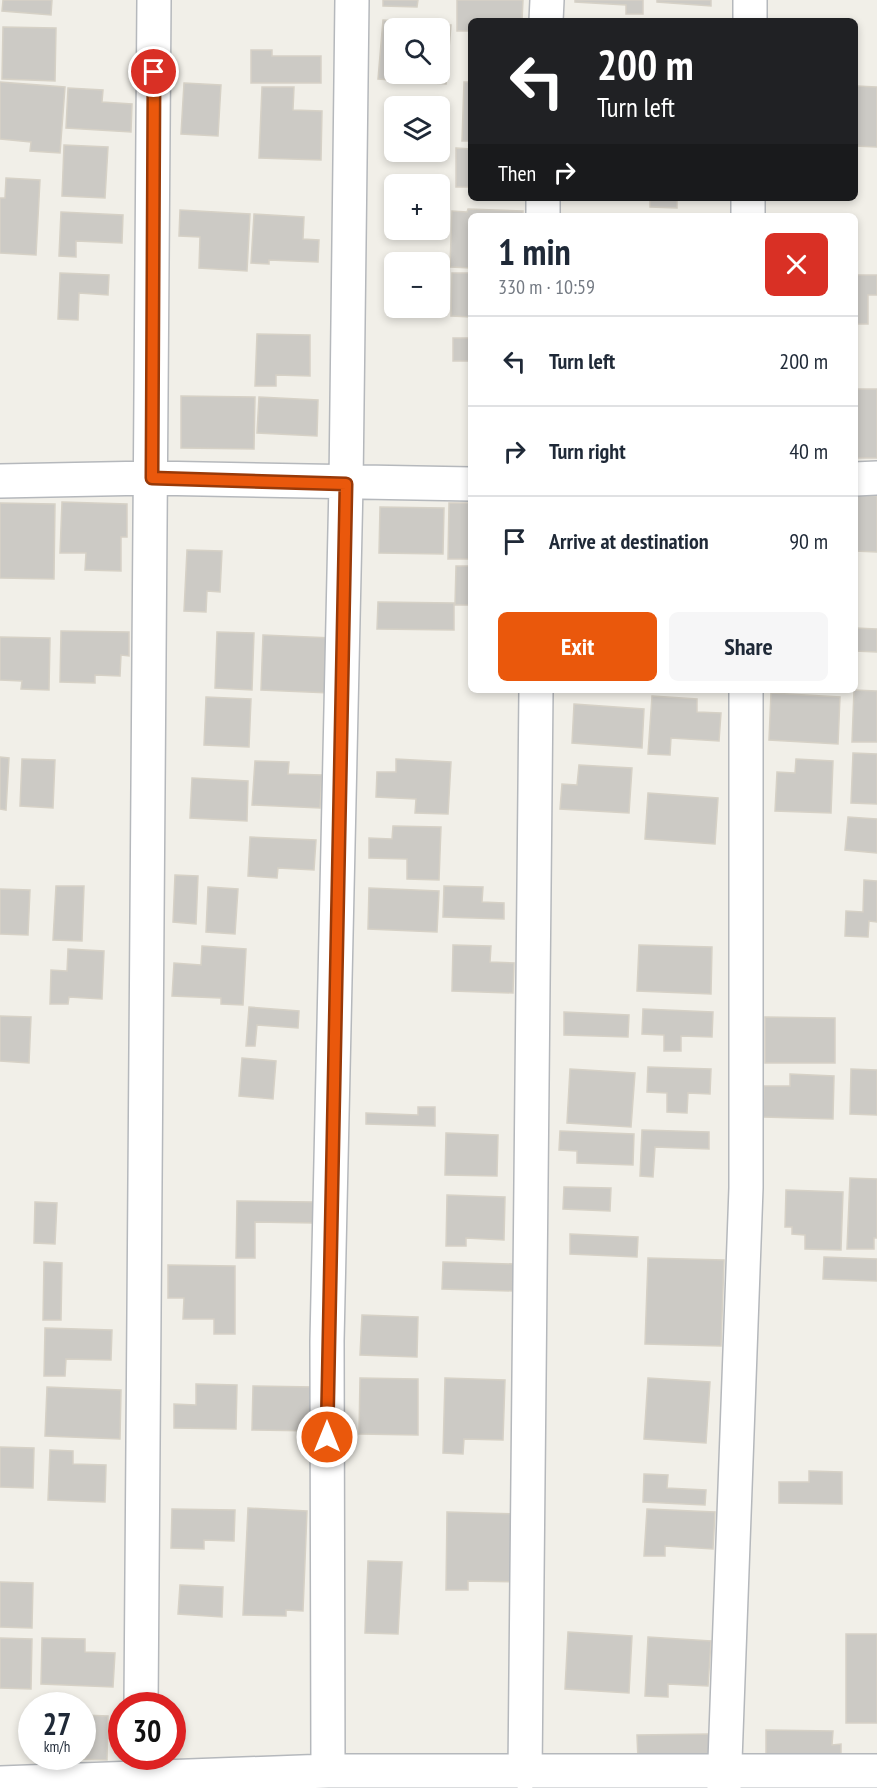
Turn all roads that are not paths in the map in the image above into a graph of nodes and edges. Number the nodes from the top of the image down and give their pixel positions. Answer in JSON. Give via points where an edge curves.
{"nodes":[{"id":1,"x":154,"y":0,"type":"edge"},
{"id":2,"x":352,"y":0,"type":"edge"},
{"id":3,"x":547,"y":0,"type":"edge"},
{"id":4,"x":750,"y":0,"type":"edge"},
{"id":5,"x":546,"y":18,"type":"edge"},
{"id":6,"x":750,"y":18,"type":"edge"},
{"id":7,"x":152,"y":478,"type":"junction"},
{"id":8,"x":877,"y":478,"type":"edge"},
{"id":9,"x":858,"y":479,"type":"edge"},
{"id":10,"x":0,"y":481,"type":"edge"},
{"id":11,"x":346,"y":484,"type":"junction"},
{"id":12,"x":468,"y":484,"type":"edge"},
{"id":13,"x":536,"y":693,"type":"edge"},
{"id":14,"x":746,"y":693,"type":"edge"},
{"id":15,"x":141,"y":1692,"type":"edge"},
{"id":16,"x":114,"y":1770,"type":"edge"},
{"id":17,"x":160,"y":1770,"type":"edge"},
{"id":18,"x":328,"y":1771,"type":"junction"},
{"id":19,"x":877,"y":1771,"type":"edge"},
{"id":20,"x":525,"y":1773,"type":"junction"},
{"id":21,"x":724,"y":1780,"type":"edge"},
{"id":22,"x":234,"y":1781,"type":"edge"},
{"id":23,"x":0,"y":1783,"type":"edge"}],
"edges":[{"from":1,"to":7,"type":"street"},
{"from":2,"to":11,"type":"street"},
{"from":3,"to":5,"type":"street"},
{"from":4,"to":6,"type":"street"},
{"from":7,"to":10,"type":"street"},
{"from":7,"to":11,"type":"street"},
{"from":7,"to":15,"type":"street"},
{"from":8,"to":9,"type":"street"},
{"from":11,"to":12,"type":"street"},
{"from":11,"to":18,"type":"street","via":[[327,1341]]},
{"from":13,"to":20,"type":"street"},
{"from":14,"to":21,"type":"street","via":[[746,1188]]},
{"from":16,"to":23,"type":"street"},
{"from":17,"to":22,"type":"street"},
{"from":18,"to":20,"type":"street"},
{"from":18,"to":22,"type":"street"},
{"from":19,"to":21,"type":"street"},
{"from":20,"to":21,"type":"street"}]}
